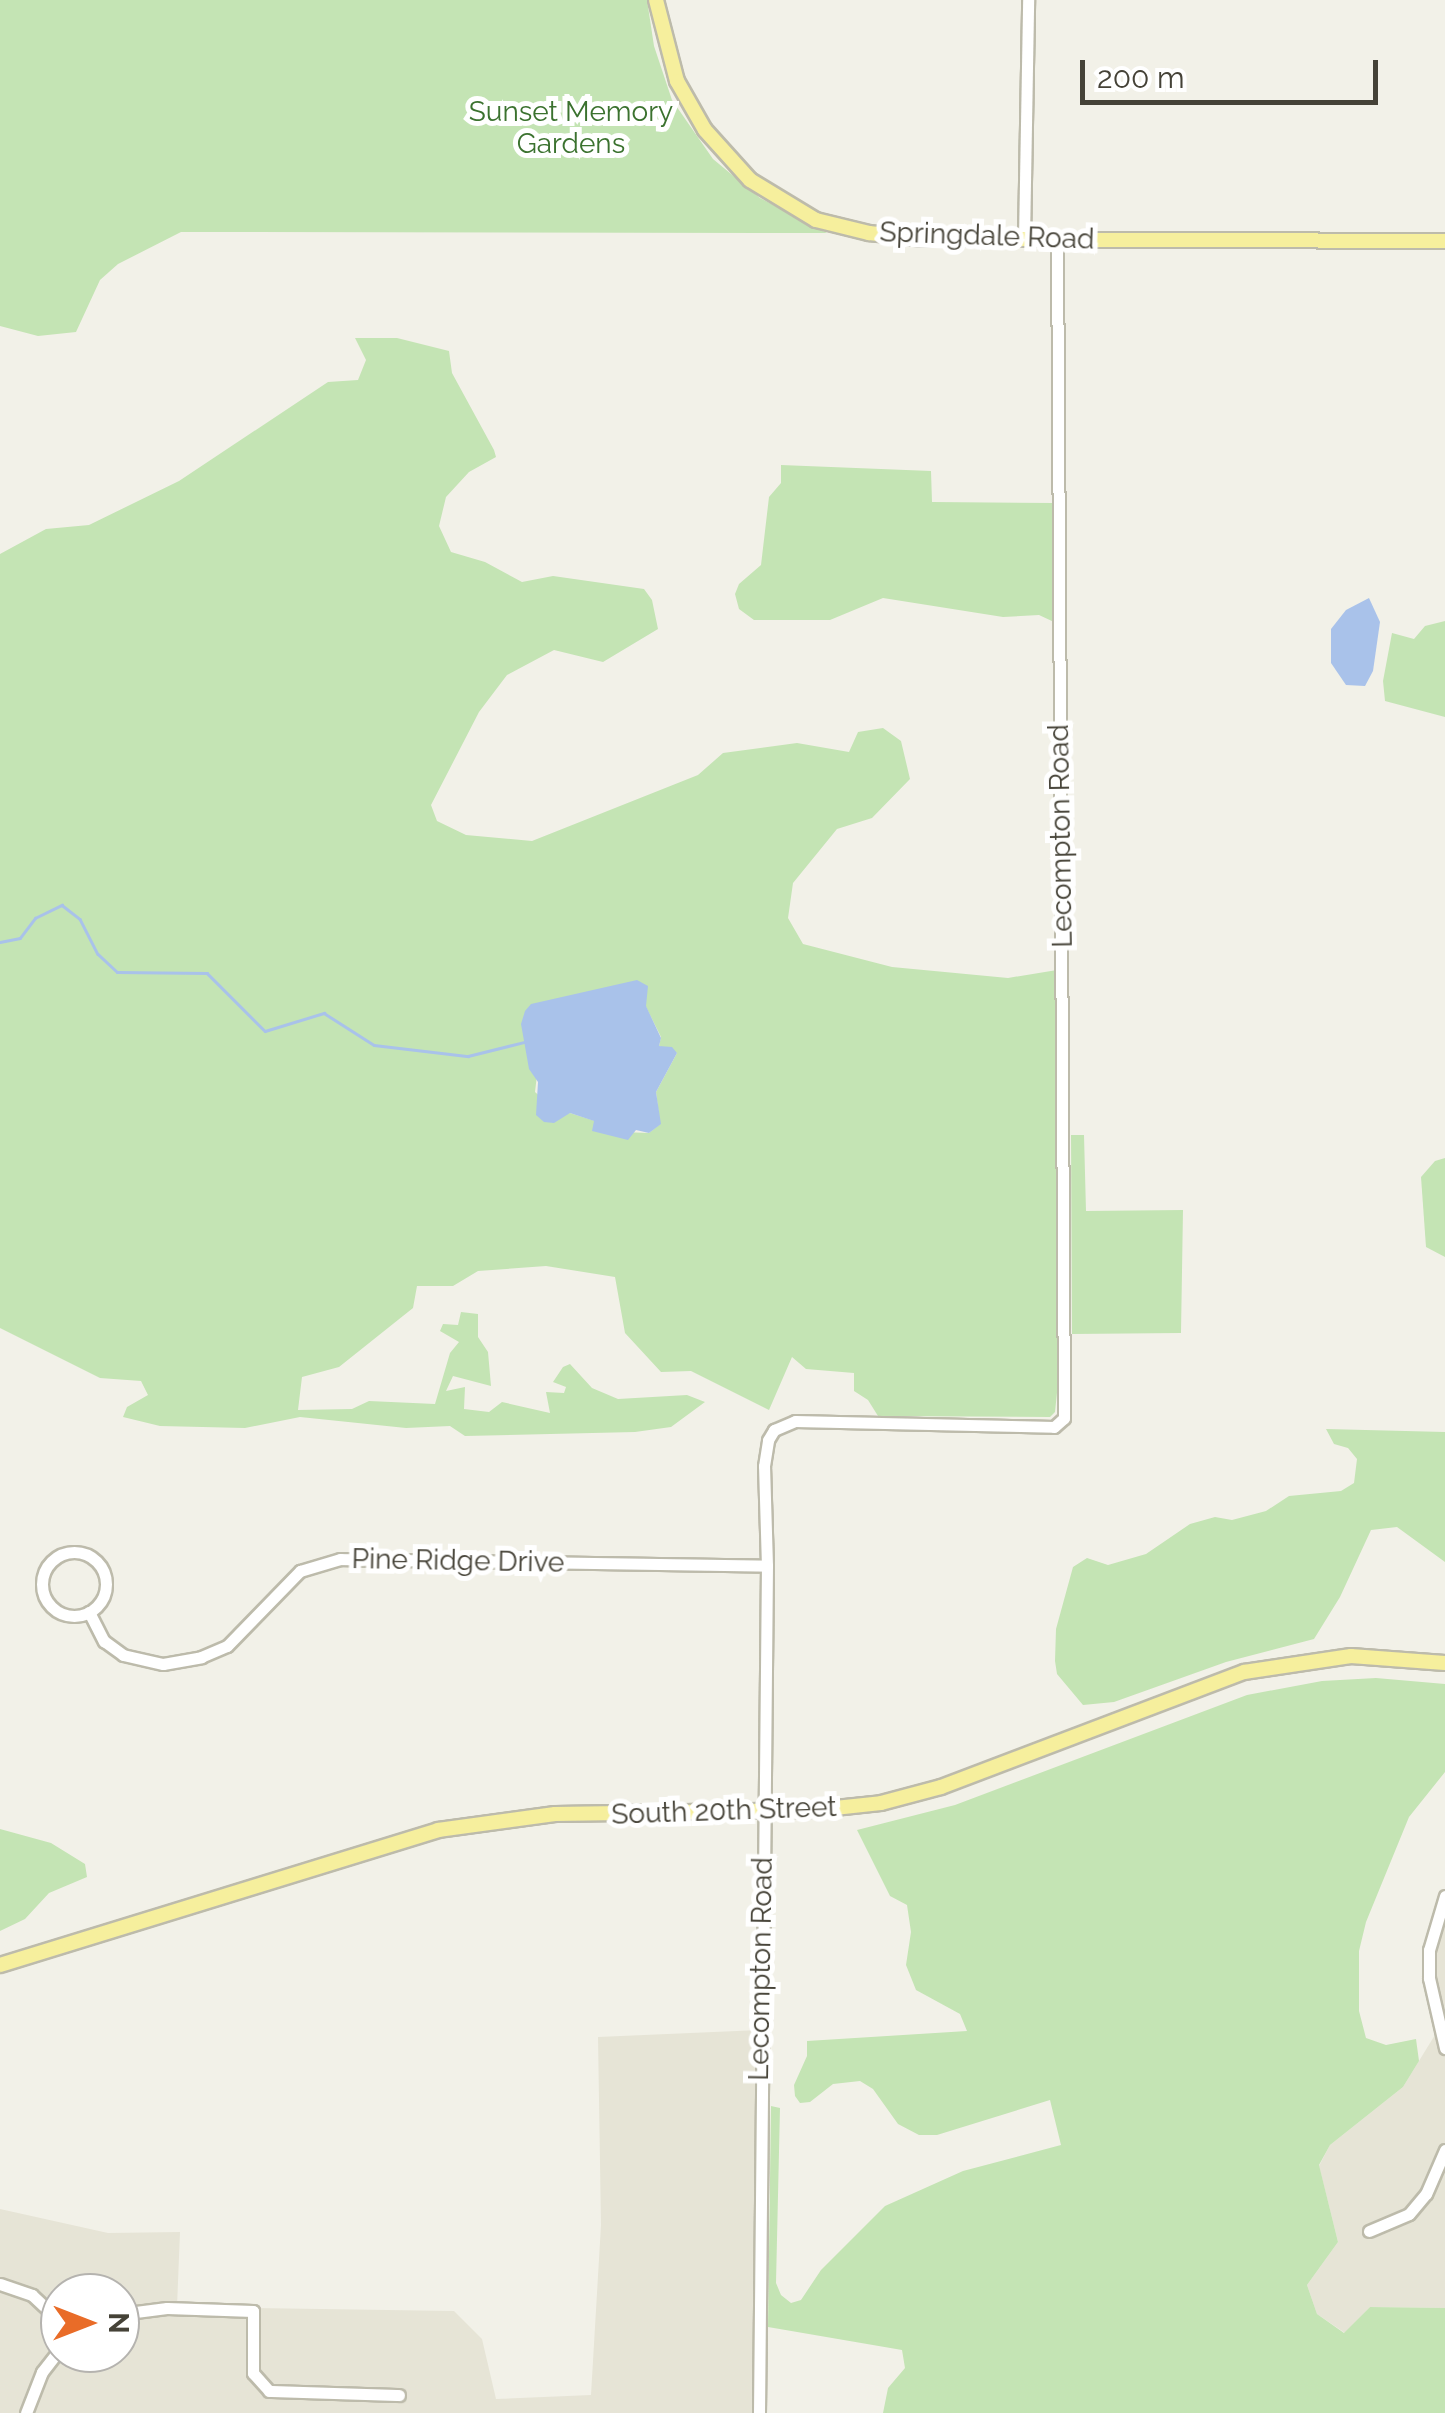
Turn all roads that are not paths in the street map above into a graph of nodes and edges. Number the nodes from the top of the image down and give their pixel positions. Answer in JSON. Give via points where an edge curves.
{"nodes":[{"id":1,"x":656,"y":0,"type":"edge"},
{"id":2,"x":1028,"y":0,"type":"edge"},
{"id":3,"x":1024,"y":239,"type":"junction"},
{"id":4,"x":1057,"y":240,"type":"junction"},
{"id":5,"x":1445,"y":241,"type":"edge"},
{"id":6,"x":767,"y":1566,"type":"junction"},
{"id":7,"x":89,"y":1612,"type":"junction"},
{"id":8,"x":1445,"y":1662,"type":"edge"},
{"id":9,"x":764,"y":1812,"type":"junction"},
{"id":10,"x":1445,"y":1896,"type":"edge"},
{"id":11,"x":0,"y":1965,"type":"edge"},
{"id":12,"x":1445,"y":2048,"type":"edge"},
{"id":13,"x":1445,"y":2150,"type":"edge"},
{"id":14,"x":1370,"y":2231,"type":"dead end"},
{"id":15,"x":0,"y":2284,"type":"edge"},
{"id":16,"x":40,"y":2302,"type":"edge"},
{"id":17,"x":140,"y":2311,"type":"edge"},
{"id":18,"x":42,"y":2373,"type":"edge"},
{"id":19,"x":400,"y":2395,"type":"dead end"},
{"id":20,"x":26,"y":2413,"type":"edge"},
{"id":21,"x":758,"y":2413,"type":"edge"}],
"edges":[{"from":1,"to":3,"type":"main road","name":"Springdale Road","via":[[672,65],[694,113],[722,154],[782,202],[816,220],[869,233]]},
{"from":2,"to":3,"type":"street"},
{"from":3,"to":4,"type":"main road","name":"Springdale Road"},
{"from":4,"to":5,"type":"main road","name":"Springdale Road"},
{"from":4,"to":6,"type":"street","name":"Lecompton Road","via":[[1064,1418],[1054,1427],[784,1423],[768,1440],[764,1466]]},
{"from":6,"to":7,"type":"street","name":"Pine Ridge Drive","via":[[340,1558],[300,1571],[227,1646],[163,1664],[123,1655],[104,1640]]},
{"from":6,"to":9,"type":"street","name":"Lecompton Road"},
{"from":7,"to":7,"type":"street","via":[[66,1615],[44,1596],[43,1577],[60,1555],[88,1555],[101,1568],[104,1594]]},
{"from":8,"to":9,"type":"main road","name":"South 20th Street","via":[[1352,1656],[1244,1672],[910,1796]]},
{"from":9,"to":11,"type":"main road","name":"South 20th Street","via":[[484,1820]]},
{"from":9,"to":21,"type":"street","name":"Lecompton Road"},
{"from":10,"to":12,"type":"street","via":[[1429,1950],[1429,1978]]},
{"from":13,"to":14,"type":"street","via":[[1426,2194],[1409,2214]]},
{"from":15,"to":16,"type":"street"},
{"from":17,"to":19,"type":"street","via":[[254,2310],[253,2373],[269,2392]]},
{"from":18,"to":20,"type":"street"}]}
